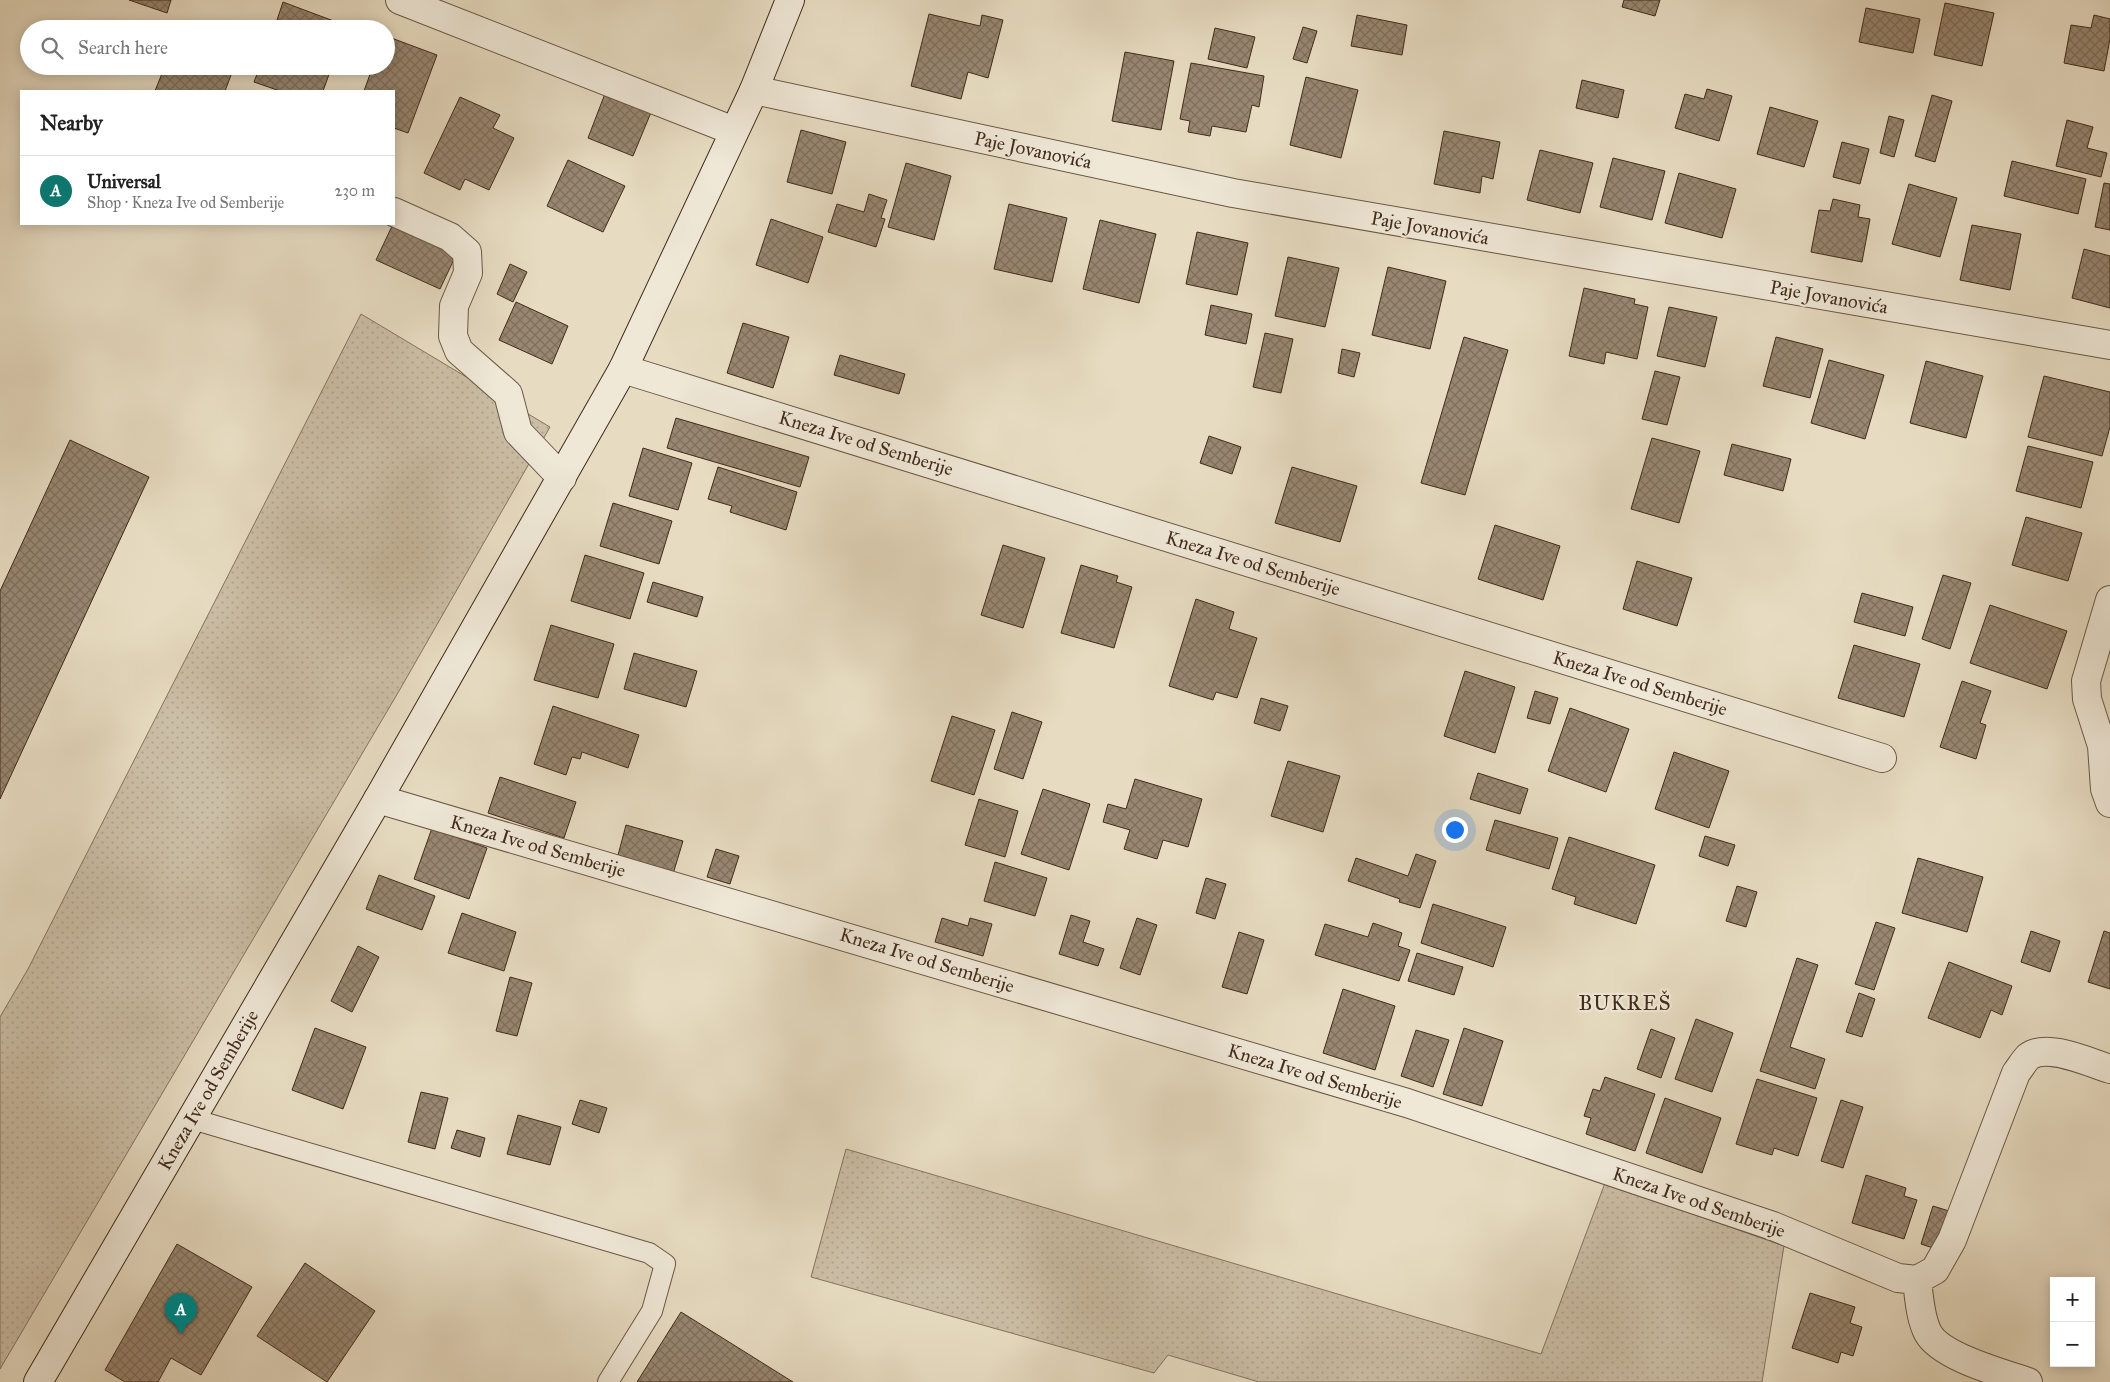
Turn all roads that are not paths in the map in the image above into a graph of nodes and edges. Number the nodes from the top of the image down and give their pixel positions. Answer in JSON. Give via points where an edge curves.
{"nodes":[{"id":1,"x":400,"y":0,"type":"edge"},
{"id":2,"x":790,"y":0,"type":"edge"},
{"id":3,"x":754,"y":90,"type":"junction"},
{"id":4,"x":734,"y":131,"type":"junction"},
{"id":5,"x":395,"y":212,"type":"edge"},
{"id":6,"x":2110,"y":346,"type":"edge"},
{"id":7,"x":623,"y":369,"type":"junction"},
{"id":8,"x":562,"y":478,"type":"junction"},
{"id":9,"x":2110,"y":600,"type":"edge"},
{"id":10,"x":1882,"y":758,"type":"dead end"},
{"id":11,"x":378,"y":799,"type":"junction"},
{"id":12,"x":2110,"y":803,"type":"edge"},
{"id":13,"x":2110,"y":1070,"type":"edge"},
{"id":14,"x":192,"y":1119,"type":"junction"},
{"id":15,"x":1917,"y":1280,"type":"junction"},
{"id":16,"x":38,"y":1382,"type":"edge"},
{"id":17,"x":608,"y":1382,"type":"edge"},
{"id":18,"x":2028,"y":1382,"type":"edge"}],
"edges":[{"from":1,"to":4,"type":"street"},
{"from":2,"to":3,"type":"street","name":"Kneza Ive od Semberije"},
{"from":3,"to":4,"type":"street","name":"Kneza Ive od Semberije"},
{"from":3,"to":6,"type":"street","name":"Paje Jovanovića","via":[[1233,193]]},
{"from":4,"to":7,"type":"street","name":"Kneza Ive od Semberije"},
{"from":5,"to":8,"type":"street","via":[[450,236],[467,252],[468,273],[454,306],[453,336],[459,351],[508,394],[518,432]]},
{"from":7,"to":8,"type":"street","name":"Kneza Ive od Semberije"},
{"from":7,"to":10,"type":"street","name":"Kneza Ive od Semberije"},
{"from":8,"to":11,"type":"street","name":"Kneza Ive od Semberije"},
{"from":9,"to":12,"type":"street","via":[[2086,681],[2087,699],[2102,746],[2105,789]]},
{"from":11,"to":14,"type":"street","name":"Kneza Ive od Semberije"},
{"from":11,"to":15,"type":"street","name":"Kneza Ive od Semberije","via":[[1407,1104],[1773,1226],[1898,1278]]},
{"from":13,"to":15,"type":"street","via":[[2068,1055],[2044,1051],[2028,1057],[2016,1072],[1952,1240],[1935,1270]]},
{"from":14,"to":16,"type":"street","name":"Kneza Ive od Semberije"},
{"from":14,"to":17,"type":"lane","via":[[649,1254],[665,1264],[652,1311]]},
{"from":15,"to":18,"type":"street","via":[[1928,1334],[1950,1354]]}]}
